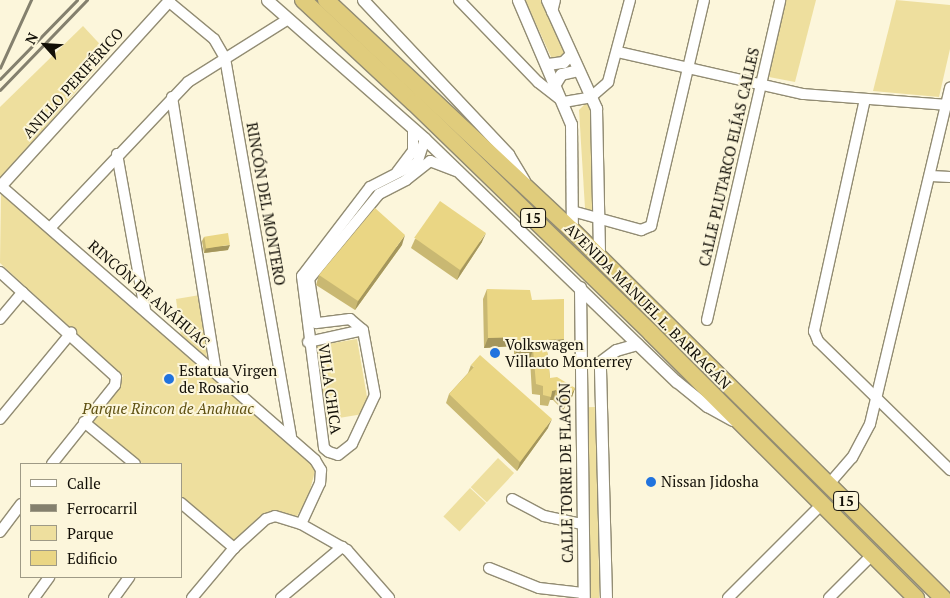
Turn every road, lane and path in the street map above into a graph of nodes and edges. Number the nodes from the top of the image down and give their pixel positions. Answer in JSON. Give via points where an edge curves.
{"nodes":[{"id":1,"x":168,"y":0,"type":"edge"},
{"id":2,"x":267,"y":0,"type":"edge"},
{"id":3,"x":303,"y":0,"type":"edge"},
{"id":4,"x":326,"y":0,"type":"edge"},
{"id":5,"x":363,"y":0,"type":"edge"},
{"id":6,"x":459,"y":0,"type":"edge"},
{"id":7,"x":518,"y":0,"type":"edge"},
{"id":8,"x":546,"y":0,"type":"edge"},
{"id":9,"x":555,"y":0,"type":"edge"},
{"id":10,"x":630,"y":0,"type":"edge"},
{"id":11,"x":704,"y":0,"type":"edge"},
{"id":12,"x":780,"y":0,"type":"edge"},
{"id":13,"x":552,"y":12,"type":"junction"},
{"id":14,"x":288,"y":20,"type":"junction"},
{"id":15,"x":618,"y":52,"type":"junction"},
{"id":16,"x":571,"y":54,"type":"junction"},
{"id":17,"x":225,"y":58,"type":"junction"},
{"id":18,"x":548,"y":64,"type":"junction"},
{"id":19,"x":688,"y":68,"type":"junction"},
{"id":20,"x":578,"y":70,"type":"junction"},
{"id":21,"x":556,"y":82,"type":"junction"},
{"id":22,"x":761,"y":86,"type":"junction"},
{"id":23,"x":950,"y":87,"type":"edge"},
{"id":24,"x":172,"y":97,"type":"junction"},
{"id":25,"x":591,"y":97,"type":"junction"},
{"id":26,"x":419,"y":98,"type":"junction"},
{"id":27,"x":865,"y":100,"type":"junction"},
{"id":28,"x":564,"y":102,"type":"junction"},
{"id":29,"x":948,"y":105,"type":"edge"},
{"id":30,"x":413,"y":129,"type":"junction"},
{"id":31,"x":425,"y":139,"type":"junction"},
{"id":32,"x":117,"y":154,"type":"junction"},
{"id":33,"x":396,"y":173,"type":"junction"},
{"id":34,"x":461,"y":174,"type":"junction"},
{"id":35,"x":931,"y":176,"type":"junction"},
{"id":36,"x":950,"y":177,"type":"edge"},
{"id":37,"x":0,"y":186,"type":"edge"},
{"id":38,"x":527,"y":188,"type":"junction"},
{"id":39,"x":361,"y":197,"type":"junction"},
{"id":40,"x":371,"y":202,"type":"junction"},
{"id":41,"x":572,"y":211,"type":"junction"},
{"id":42,"x":599,"y":218,"type":"junction"},
{"id":43,"x":50,"y":228,"type":"junction"},
{"id":44,"x":572,"y":230,"type":"junction"},
{"id":45,"x":599,"y":256,"type":"junction"},
{"id":46,"x":0,"y":272,"type":"edge"},
{"id":47,"x":305,"y":279,"type":"junction"},
{"id":48,"x":580,"y":287,"type":"junction"},
{"id":49,"x":23,"y":292,"type":"junction"},
{"id":50,"x":145,"y":310,"type":"junction"},
{"id":51,"x":0,"y":319,"type":"edge"},
{"id":52,"x":706,"y":320,"type":"dead end"},
{"id":53,"x":364,"y":330,"type":"junction"},
{"id":54,"x":71,"y":333,"type":"junction"},
{"id":55,"x":308,"y":342,"type":"junction"},
{"id":56,"x":637,"y":344,"type":"junction"},
{"id":57,"x":580,"y":360,"type":"junction"},
{"id":58,"x":600,"y":362,"type":"junction"},
{"id":59,"x":216,"y":372,"type":"junction"},
{"id":60,"x":876,"y":399,"type":"junction"},
{"id":61,"x":579,"y":401,"type":"junction"},
{"id":62,"x":599,"y":401,"type":"junction"},
{"id":63,"x":0,"y":419,"type":"edge"},
{"id":64,"x":84,"y":422,"type":"junction"},
{"id":65,"x":740,"y":424,"type":"junction"},
{"id":66,"x":291,"y":436,"type":"junction"},
{"id":67,"x":53,"y":463,"type":"edge"},
{"id":68,"x":132,"y":463,"type":"edge"},
{"id":69,"x":950,"y":470,"type":"edge"},
{"id":70,"x":829,"y":484,"type":"junction"},
{"id":71,"x":512,"y":499,"type":"dead end"},
{"id":72,"x":823,"y":504,"type":"junction"},
{"id":73,"x":20,"y":505,"type":"edge"},
{"id":74,"x":182,"y":505,"type":"edge"},
{"id":75,"x":301,"y":524,"type":"junction"},
{"id":76,"x":582,"y":524,"type":"junction"},
{"id":77,"x":0,"y":532,"type":"edge"},
{"id":78,"x":342,"y":546,"type":"junction"},
{"id":79,"x":234,"y":548,"type":"junction"},
{"id":80,"x":873,"y":554,"type":"junction"},
{"id":81,"x":489,"y":568,"type":"dead end"},
{"id":82,"x":48,"y":578,"type":"edge"},
{"id":83,"x":128,"y":578,"type":"edge"},
{"id":84,"x":583,"y":595,"type":"edge"},
{"id":85,"x":386,"y":597,"type":"edge"},
{"id":86,"x":34,"y":598,"type":"edge"},
{"id":87,"x":114,"y":598,"type":"edge"},
{"id":88,"x":192,"y":598,"type":"edge"},
{"id":89,"x":280,"y":598,"type":"edge"},
{"id":90,"x":606,"y":598,"type":"edge"},
{"id":91,"x":728,"y":598,"type":"edge"},
{"id":92,"x":829,"y":598,"type":"edge"},
{"id":93,"x":916,"y":598,"type":"edge"},
{"id":94,"x":943,"y":598,"type":"edge"}],
"edges":[{"from":1,"to":17,"type":"street","name":"RINCÓN DEL MONTERO","via":[[214,39]]},
{"from":1,"to":37,"type":"street","name":"ANILLO PERIFÉRICO"},
{"from":2,"to":14,"type":"street"},
{"from":3,"to":26,"type":"highway","name":"AVENIDA MANUEL L. BARRAGÁN","number":"15"},
{"from":4,"to":26,"type":"highway","name":"AVENIDA MANUEL L. BARRAGÁN","number":"15"},
{"from":5,"to":38,"type":"street","via":[[508,154]]},
{"from":6,"to":28,"type":"street","via":[[538,82]]},
{"from":7,"to":18,"type":"street"},
{"from":8,"to":13,"type":"street"},
{"from":9,"to":13,"type":"street"},
{"from":10,"to":15,"type":"street"},
{"from":11,"to":19,"type":"street"},
{"from":12,"to":22,"type":"street","name":"CALLE PLUTARCO ELÍAS CALLES"},
{"from":13,"to":16,"type":"street"},
{"from":14,"to":17,"type":"street"},
{"from":14,"to":30,"type":"street"},
{"from":15,"to":19,"type":"street"},
{"from":15,"to":25,"type":"street","via":[[608,82]]},
{"from":16,"to":18,"type":"street","via":[[563,62]]},
{"from":16,"to":20,"type":"street"},
{"from":17,"to":24,"type":"street","via":[[188,82]]},
{"from":17,"to":66,"type":"street","name":"RINCÓN DEL MONTERO"},
{"from":18,"to":21,"type":"street"},
{"from":19,"to":22,"type":"street"},
{"from":19,"to":42,"type":"street","via":[[651,226],[641,230]]},
{"from":20,"to":21,"type":"street","via":[[561,74]]},
{"from":20,"to":25,"type":"street"},
{"from":21,"to":28,"type":"street"},
{"from":22,"to":27,"type":"street"},
{"from":22,"to":52,"type":"street","name":"CALLE PLUTARCO ELÍAS CALLES"},
{"from":23,"to":29,"type":"street"},
{"from":24,"to":32,"type":"street"},
{"from":24,"to":59,"type":"street"},
{"from":25,"to":28,"type":"street"},
{"from":25,"to":42,"type":"street","via":[[599,126]]},
{"from":26,"to":38,"type":"highway","name":"AVENIDA MANUEL L. BARRAGÁN","number":"15"},
{"from":26,"to":65,"type":"highway","name":"AVENIDA MANUEL L. BARRAGÁN","number":"15"},
{"from":27,"to":29,"type":"street"},
{"from":27,"to":60,"type":"street","via":[[815,326],[818,340]]},
{"from":28,"to":41,"type":"street","via":[[572,135]]},
{"from":29,"to":35,"type":"street"},
{"from":30,"to":31,"type":"street"},
{"from":30,"to":33,"type":"street","via":[[413,151]]},
{"from":31,"to":33,"type":"street","via":[[417,163]]},
{"from":31,"to":34,"type":"street"},
{"from":32,"to":43,"type":"street"},
{"from":32,"to":50,"type":"street"},
{"from":33,"to":39,"type":"street","via":[[376,182]]},
{"from":34,"to":40,"type":"street","via":[[430,161]]},
{"from":34,"to":48,"type":"street"},
{"from":35,"to":36,"type":"street"},
{"from":35,"to":60,"type":"street"},
{"from":37,"to":43,"type":"street","name":"RINCÓN DE ANÁHUAC"},
{"from":38,"to":44,"type":"highway","name":"AVENIDA MANUEL L. BARRAGÁN","number":"15"},
{"from":39,"to":40,"type":"street"},
{"from":39,"to":47,"type":"street"},
{"from":40,"to":47,"type":"street"},
{"from":41,"to":42,"type":"street"},
{"from":41,"to":44,"type":"street"},
{"from":42,"to":45,"type":"street"},
{"from":43,"to":50,"type":"street","name":"RINCÓN DE ANÁHUAC"},
{"from":44,"to":45,"type":"highway","name":"AVENIDA MANUEL L. BARRAGÁN","number":"15"},
{"from":45,"to":70,"type":"highway","name":"AVENIDA MANUEL L. BARRAGÁN","number":"15"},
{"from":46,"to":49,"type":"street"},
{"from":47,"to":53,"type":"street","name":"VILLA CHICA","via":[[316,323],[350,318]]},
{"from":47,"to":55,"type":"street","name":"VILLA CHICA"},
{"from":48,"to":56,"type":"street"},
{"from":48,"to":57,"type":"street","name":"CALLE TORRE DE FLACÓN"},
{"from":49,"to":51,"type":"street"},
{"from":49,"to":54,"type":"street"},
{"from":50,"to":59,"type":"street","name":"RINCÓN DE ANÁHUAC"},
{"from":53,"to":55,"type":"street"},
{"from":53,"to":55,"type":"street","name":"VILLA CHICA","via":[[375,395],[352,444],[338,455],[324,448]]},
{"from":54,"to":63,"type":"street"},
{"from":54,"to":64,"type":"street","via":[[116,377],[115,384]]},
{"from":56,"to":58,"type":"street","via":[[616,350]]},
{"from":56,"to":65,"type":"street","via":[[707,406]]},
{"from":57,"to":58,"type":"street"},
{"from":57,"to":61,"type":"street","name":"CALLE TORRE DE FLACÓN"},
{"from":58,"to":62,"type":"street"},
{"from":59,"to":66,"type":"street","name":"RINCÓN DE ANÁHUAC"},
{"from":60,"to":69,"type":"street"},
{"from":60,"to":70,"type":"street","via":[[864,439]]},
{"from":61,"to":62,"type":"street","via":[[588,405]]},
{"from":61,"to":76,"type":"street","name":"CALLE TORRE DE FLACÓN"},
{"from":62,"to":90,"type":"street"},
{"from":64,"to":67,"type":"street"},
{"from":64,"to":68,"type":"street"},
{"from":65,"to":72,"type":"highway","name":"AVENIDA MANUEL L. BARRAGÁN","number":"15"},
{"from":66,"to":75,"type":"street","name":"RINCÓN DE ANÁHUAC","via":[[321,470],[320,483]]},
{"from":70,"to":94,"type":"highway","name":"AVENIDA MANUEL L. BARRAGÁN","number":"15"},
{"from":71,"to":76,"type":"street","via":[[544,516]]},
{"from":72,"to":80,"type":"highway","name":"AVENIDA MANUEL L. BARRAGÁN","number":"15"},
{"from":72,"to":91,"type":"street"},
{"from":73,"to":77,"type":"street"},
{"from":74,"to":79,"type":"street"},
{"from":75,"to":78,"type":"street"},
{"from":75,"to":79,"type":"street","via":[[280,516],[270,517]]},
{"from":76,"to":84,"type":"street","name":"CALLE TORRE DE FLACÓN"},
{"from":78,"to":85,"type":"street"},
{"from":78,"to":89,"type":"street"},
{"from":79,"to":88,"type":"street"},
{"from":80,"to":92,"type":"street"},
{"from":80,"to":93,"type":"highway","name":"AVENIDA MANUEL L. BARRAGÁN","number":"15"},
{"from":81,"to":84,"type":"street","via":[[539,588]]},
{"from":82,"to":86,"type":"street"},
{"from":83,"to":87,"type":"street"}]}
